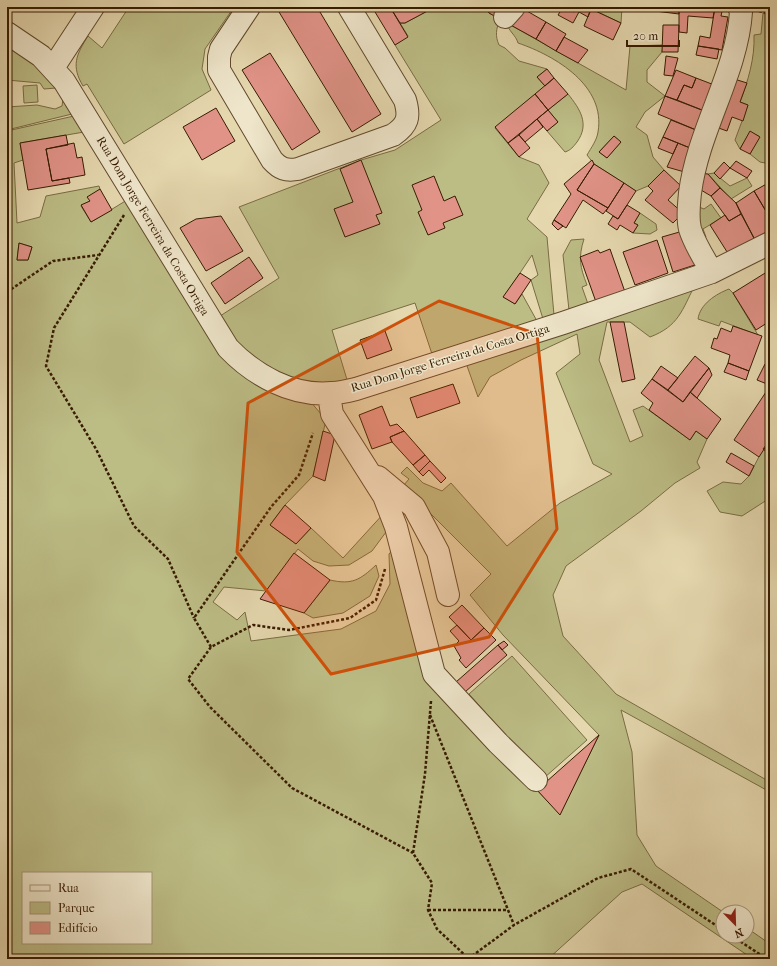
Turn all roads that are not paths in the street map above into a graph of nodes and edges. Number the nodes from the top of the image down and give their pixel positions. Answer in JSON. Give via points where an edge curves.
{"nodes":[{"id":1,"x":93,"y":7,"type":"edge"},
{"id":2,"x":249,"y":7,"type":"edge"},
{"id":3,"x":349,"y":7,"type":"edge"},
{"id":4,"x":739,"y":7,"type":"edge"},
{"id":5,"x":7,"y":33,"type":"edge"},
{"id":6,"x":53,"y":68,"type":"junction"},
{"id":7,"x":770,"y":243,"type":"edge"},
{"id":8,"x":712,"y":272,"type":"junction"},
{"id":9,"x":331,"y":394,"type":"junction"},
{"id":10,"x":369,"y":470,"type":"junction"},
{"id":11,"x":448,"y":595,"type":"dead end"},
{"id":12,"x":536,"y":780,"type":"dead end"}],
"edges":[{"from":1,"to":6,"type":"street"},
{"from":2,"to":3,"type":"street","via":[[221,49],[218,57],[219,70],[272,160],[278,166],[290,170],[393,135],[402,129],[407,121],[405,100]]},
{"from":4,"to":8,"type":"street","via":[[741,12],[737,44],[692,175],[690,227],[695,242]]},
{"from":5,"to":6,"type":"street","name":"Rua Dom Jorge Ferreira da Costa Ortiga"},
{"from":6,"to":9,"type":"street","name":"Rua Dom Jorge Ferreira da Costa Ortiga","via":[[74,96],[228,348],[243,363],[264,377],[290,388]]},
{"from":7,"to":8,"type":"street","name":"Rua Dom Jorge Ferreira da Costa Ortiga"},
{"from":8,"to":9,"type":"street","name":"Rua Dom Jorge Ferreira da Costa Ortiga","via":[[382,381]]},
{"from":9,"to":10,"type":"street","via":[[332,414],[338,426]]},
{"from":10,"to":11,"type":"street","via":[[414,506],[438,552]]},
{"from":10,"to":12,"type":"street","via":[[384,496],[396,527],[430,668],[498,743]]}]}
